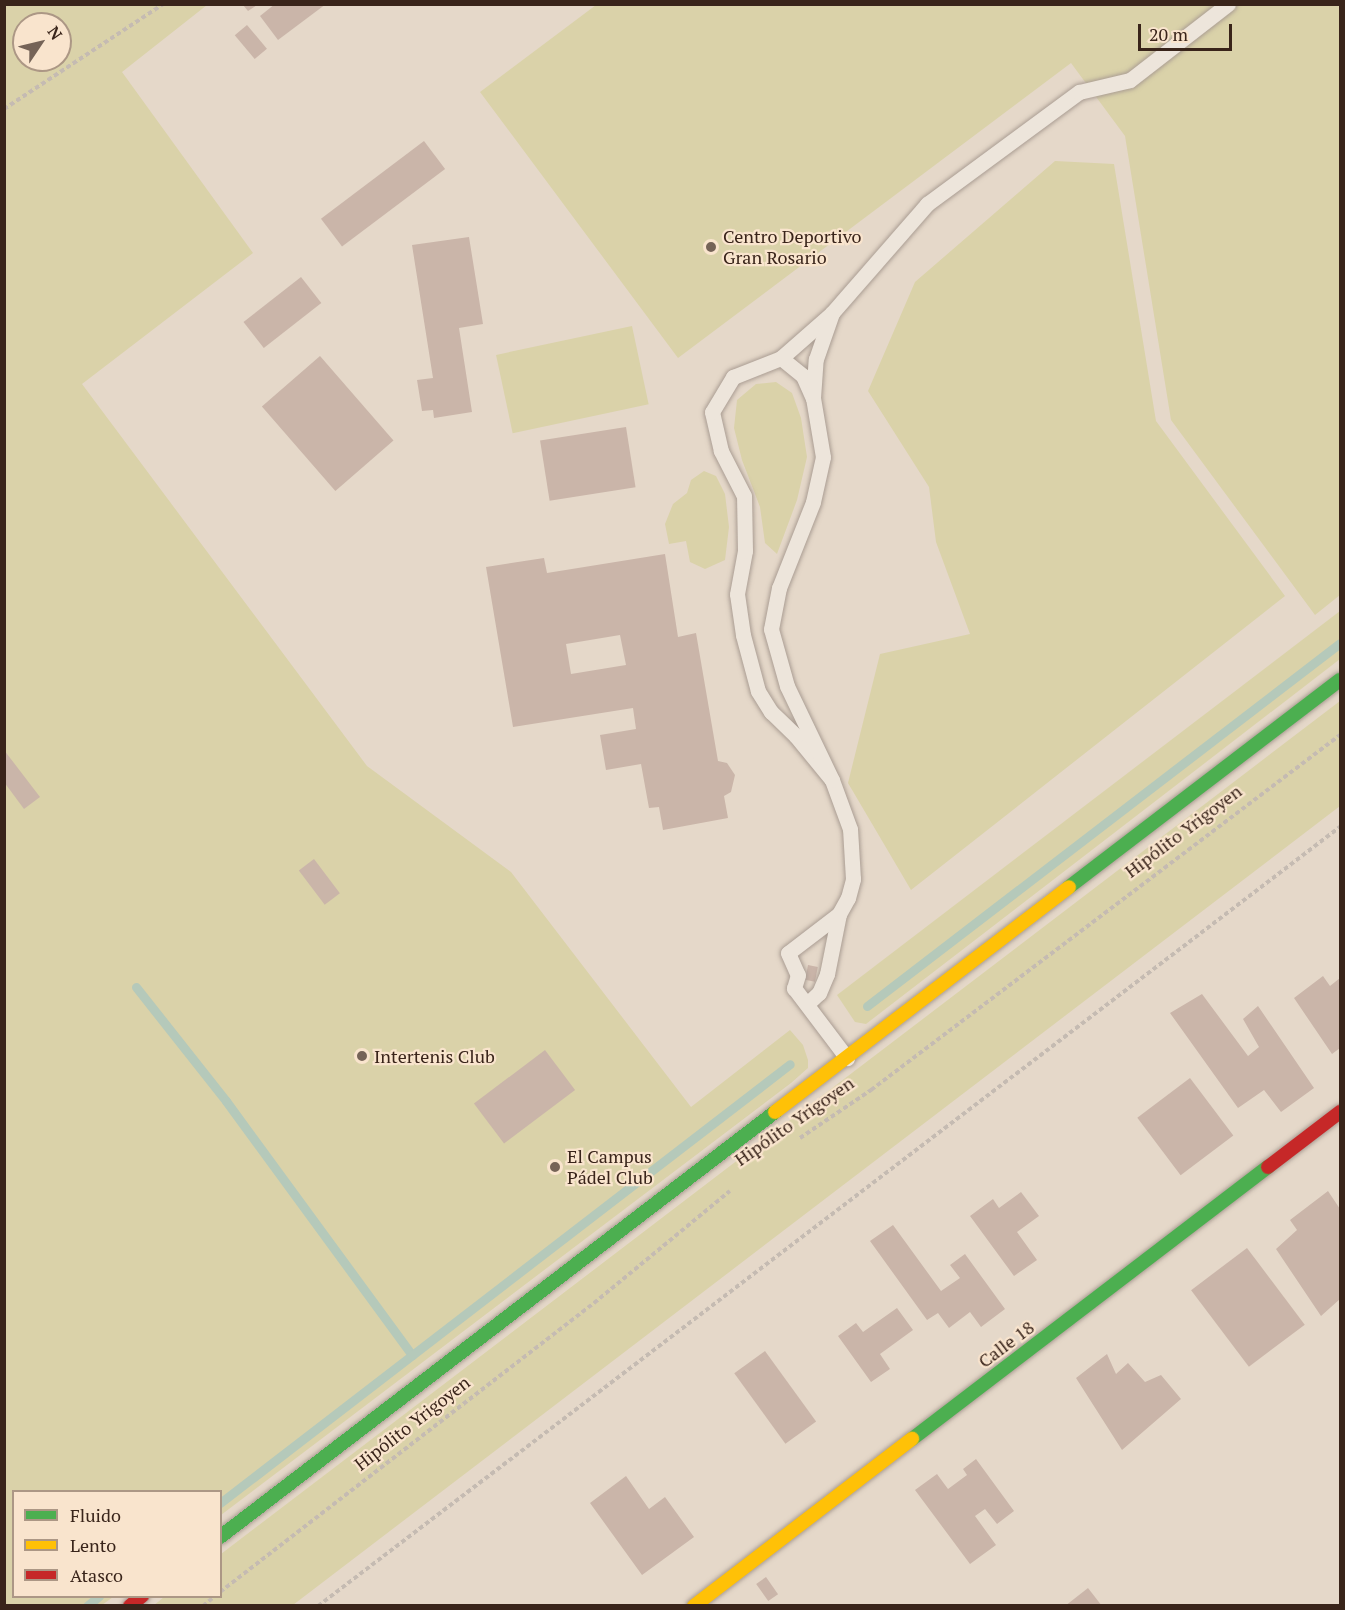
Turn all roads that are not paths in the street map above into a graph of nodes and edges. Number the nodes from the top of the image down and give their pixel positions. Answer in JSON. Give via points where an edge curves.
{"nodes":[{"id":1,"x":1228,"y":4,"type":"edge"},
{"id":2,"x":832,"y":313,"type":"junction"},
{"id":3,"x":781,"y":358,"type":"junction"},
{"id":4,"x":813,"y":398,"type":"junction"},
{"id":5,"x":1341,"y":680,"type":"edge"},
{"id":6,"x":832,"y":780,"type":"junction"},
{"id":7,"x":839,"y":914,"type":"junction"},
{"id":8,"x":807,"y":1004,"type":"junction"},
{"id":9,"x":847,"y":1058,"type":"junction"},
{"id":10,"x":1341,"y":1112,"type":"edge"},
{"id":11,"x":222,"y":1535,"type":"edge"},
{"id":12,"x":694,"y":1605,"type":"edge"}],
"edges":[{"from":1,"to":2,"type":"lane","via":[[1130,80],[1079,92],[927,204]]},
{"from":2,"to":3,"type":"lane"},
{"from":2,"to":4,"type":"lane","via":[[816,359]]},
{"from":3,"to":4,"type":"lane","via":[[802,376]]},
{"from":3,"to":6,"type":"lane","via":[[733,377],[712,412],[721,451],[744,496],[746,551],[736,594],[758,691],[771,712]]},
{"from":4,"to":6,"type":"lane","via":[[823,457],[813,502],[779,588],[771,629],[787,686]]},
{"from":5,"to":9,"type":"main road","name":"Hipólito Yrigoyen"},
{"from":6,"to":7,"type":"lane","via":[[850,829],[853,879]]},
{"from":7,"to":8,"type":"lane","via":[[827,974],[819,993]]},
{"from":7,"to":8,"type":"lane","via":[[788,953],[798,975],[794,988]]},
{"from":8,"to":9,"type":"lane"},
{"from":9,"to":11,"type":"main road","name":"Hipólito Yrigoyen"},
{"from":10,"to":12,"type":"main road","name":"Calle 18"}]}
